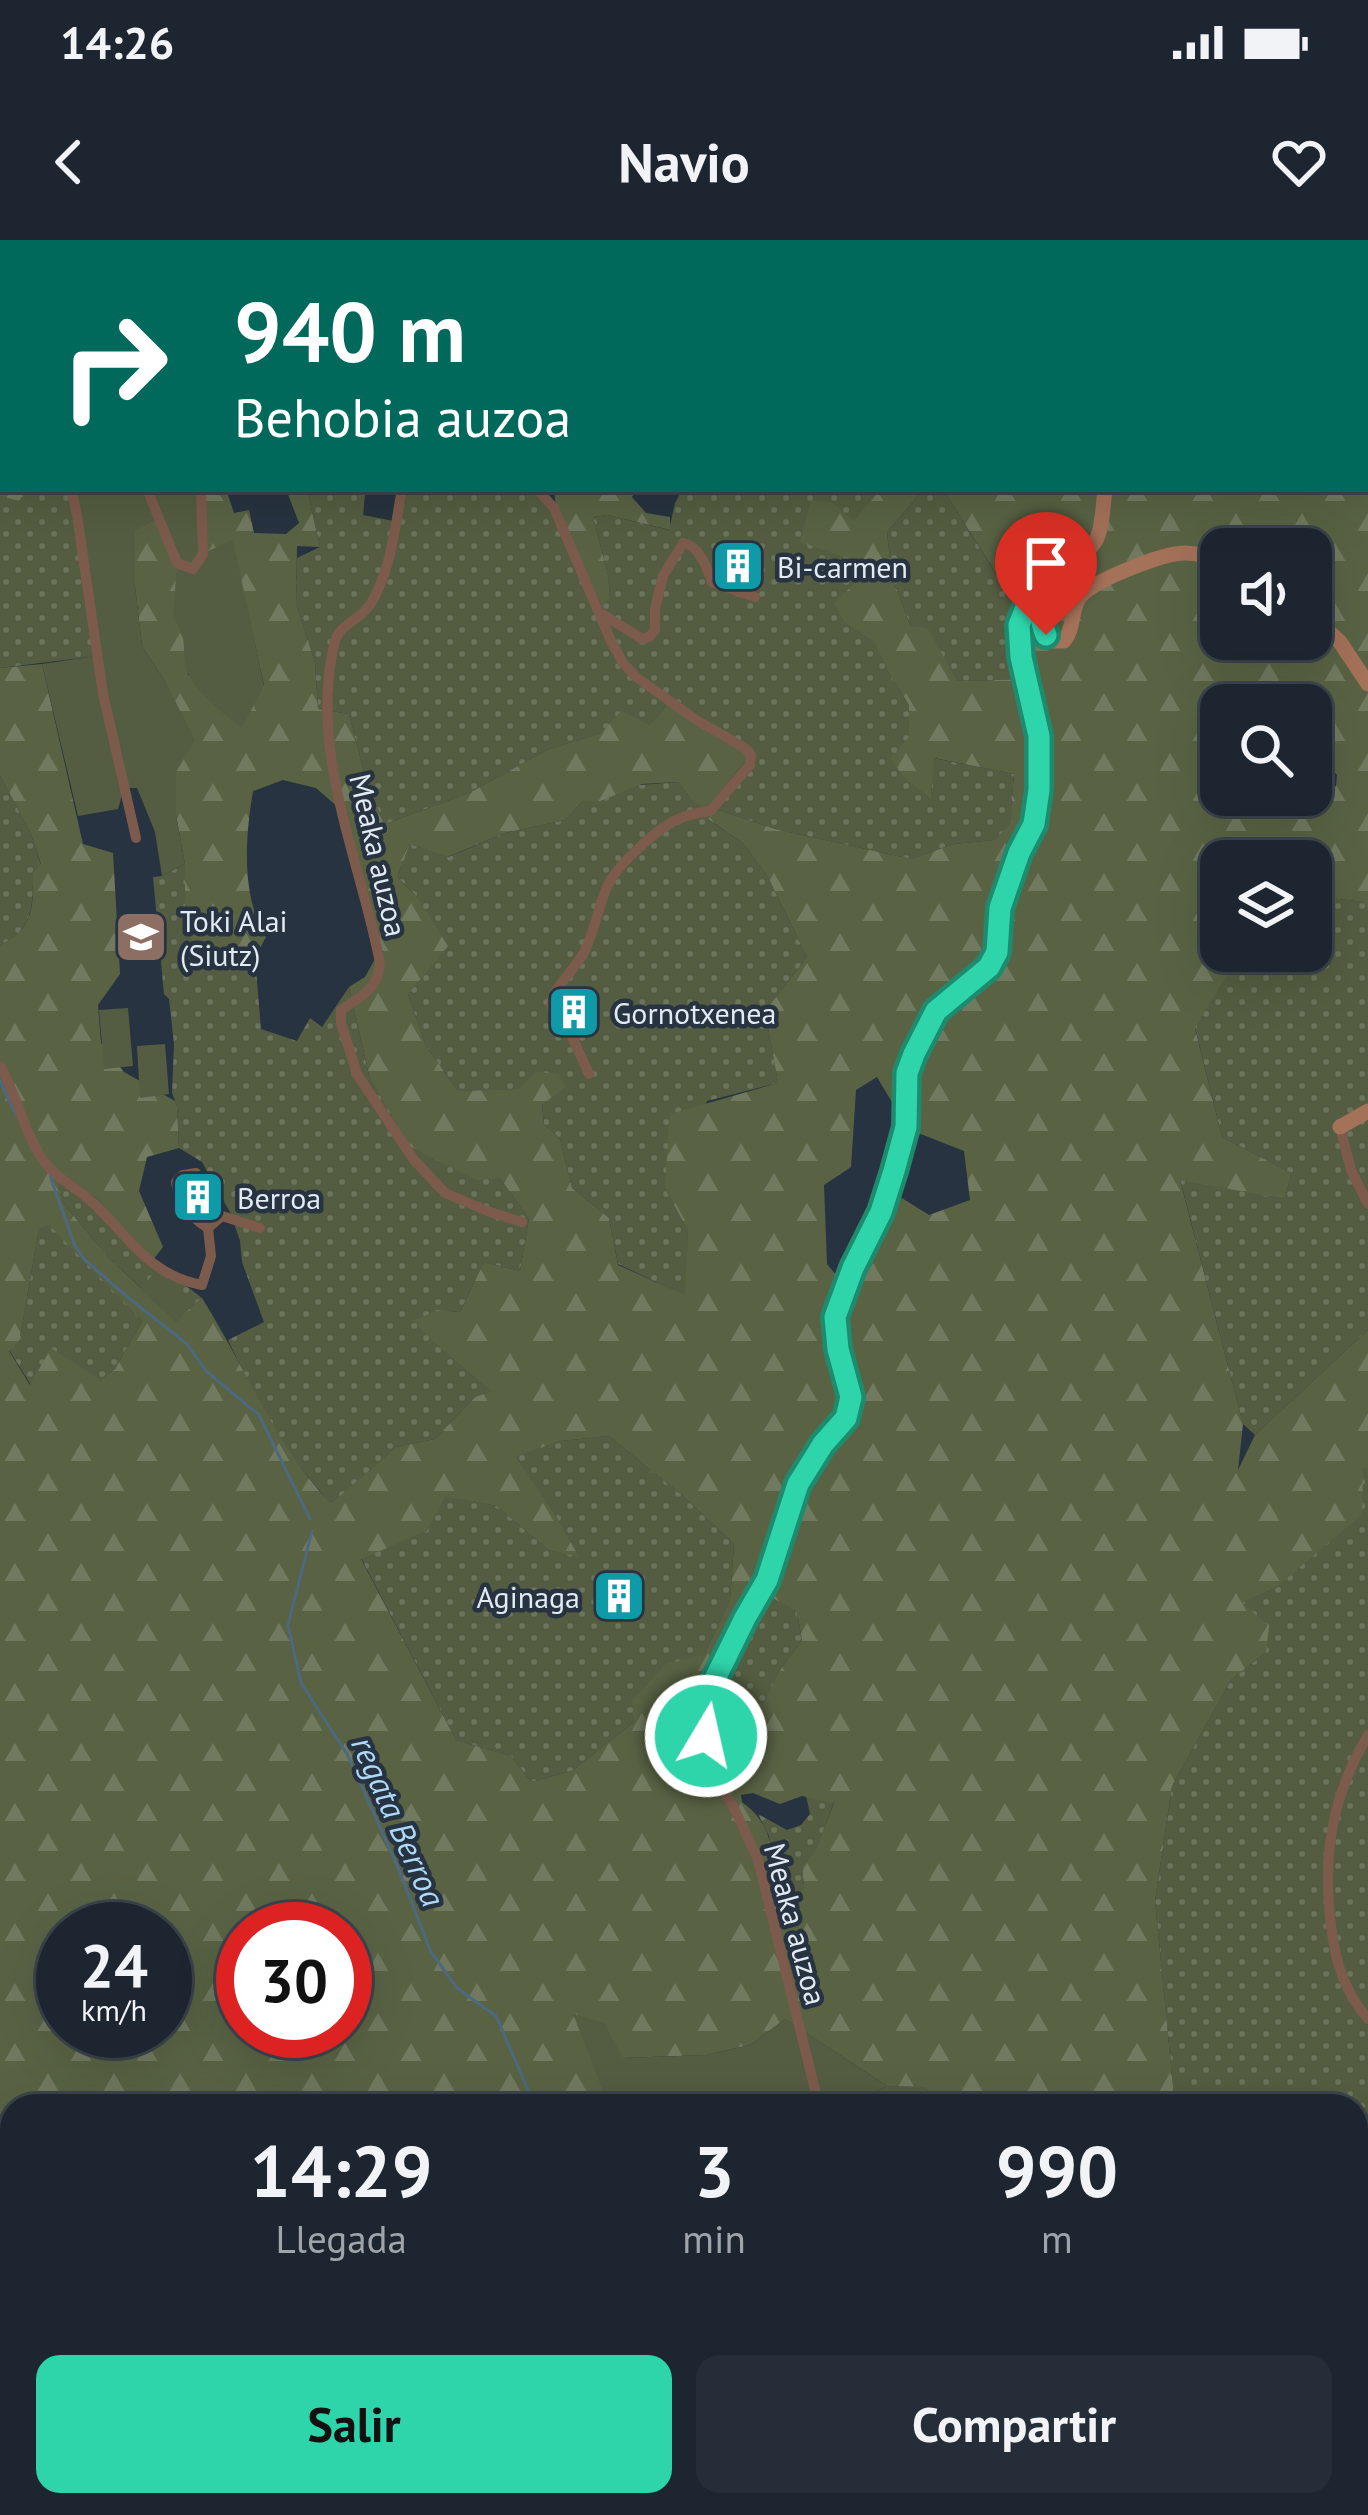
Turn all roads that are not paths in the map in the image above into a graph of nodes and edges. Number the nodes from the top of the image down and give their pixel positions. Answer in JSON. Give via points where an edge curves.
{"nodes":[{"id":1,"x":72,"y":492,"type":"edge"},
{"id":2,"x":148,"y":492,"type":"edge"},
{"id":3,"x":201,"y":492,"type":"edge"},
{"id":4,"x":401,"y":492,"type":"edge"},
{"id":5,"x":540,"y":492,"type":"edge"},
{"id":6,"x":1105,"y":492,"type":"edge"},
{"id":7,"x":1200,"y":555,"type":"edge"},
{"id":8,"x":1054,"y":574,"type":"junction"},
{"id":9,"x":754,"y":597,"type":"dead end"},
{"id":10,"x":599,"y":612,"type":"junction"},
{"id":11,"x":1332,"y":635,"type":"edge"},
{"id":12,"x":1368,"y":684,"type":"edge"},
{"id":13,"x":136,"y":838,"type":"dead end"},
{"id":14,"x":0,"y":1066,"type":"edge"},
{"id":15,"x":589,"y":1075,"type":"dead end"},
{"id":16,"x":1368,"y":1111,"type":"edge"},
{"id":17,"x":1340,"y":1127,"type":"joint"},
{"id":18,"x":196,"y":1173,"type":"dead end"},
{"id":19,"x":1368,"y":1204,"type":"edge"},
{"id":20,"x":522,"y":1222,"type":"dead end"},
{"id":21,"x":208,"y":1228,"type":"junction"},
{"id":22,"x":260,"y":1228,"type":"dead end"},
{"id":23,"x":1368,"y":1735,"type":"edge"},
{"id":24,"x":1368,"y":2019,"type":"edge"},
{"id":25,"x":817,"y":2094,"type":"edge"}],
"edges":[{"from":1,"to":13,"type":"street","via":[[103,694]]},
{"from":2,"to":3,"type":"street","via":[[176,563],[193,569],[203,554]]},
{"from":4,"to":20,"type":"street","name":"Meaka auzoa","via":[[382,580],[369,606],[339,631],[328,693],[339,796],[380,963],[379,978],[341,1010],[340,1023],[357,1074],[414,1160],[445,1193]]},
{"from":5,"to":10,"type":"street"},
{"from":6,"to":8,"type":"street","via":[[1098,537]]},
{"from":7,"to":8,"type":"street","via":[[1174,554],[1105,581],[1080,597],[1070,635],[1058,643],[1040,623]]},
{"from":8,"to":25,"type":"street","name":"Meaka auzoa","via":[[1035,585],[1019,625],[1039,736],[1039,790],[1000,908],[997,952],[936,1011],[914,1054],[894,1171],[835,1317],[851,1397],[846,1418],[798,1484],[767,1580],[707,1695],[710,1752],[758,1860]]},
{"from":9,"to":10,"type":"street","via":[[712,582],[683,542],[663,576],[649,638]]},
{"from":10,"to":15,"type":"street","via":[[636,676],[751,755],[710,811],[671,822],[608,882],[583,955],[552,994]]},
{"from":11,"to":12,"type":"street"},
{"from":14,"to":21,"type":"street","via":[[44,1162],[156,1267],[202,1285]]},
{"from":16,"to":17,"type":"street"},
{"from":17,"to":19,"type":"street"},
{"from":18,"to":21,"type":"street","via":[[176,1182],[177,1192]]},
{"from":21,"to":22,"type":"street","via":[[222,1216]]},
{"from":23,"to":24,"type":"street","via":[[1330,1827],[1326,1887],[1335,1956]]}]}
